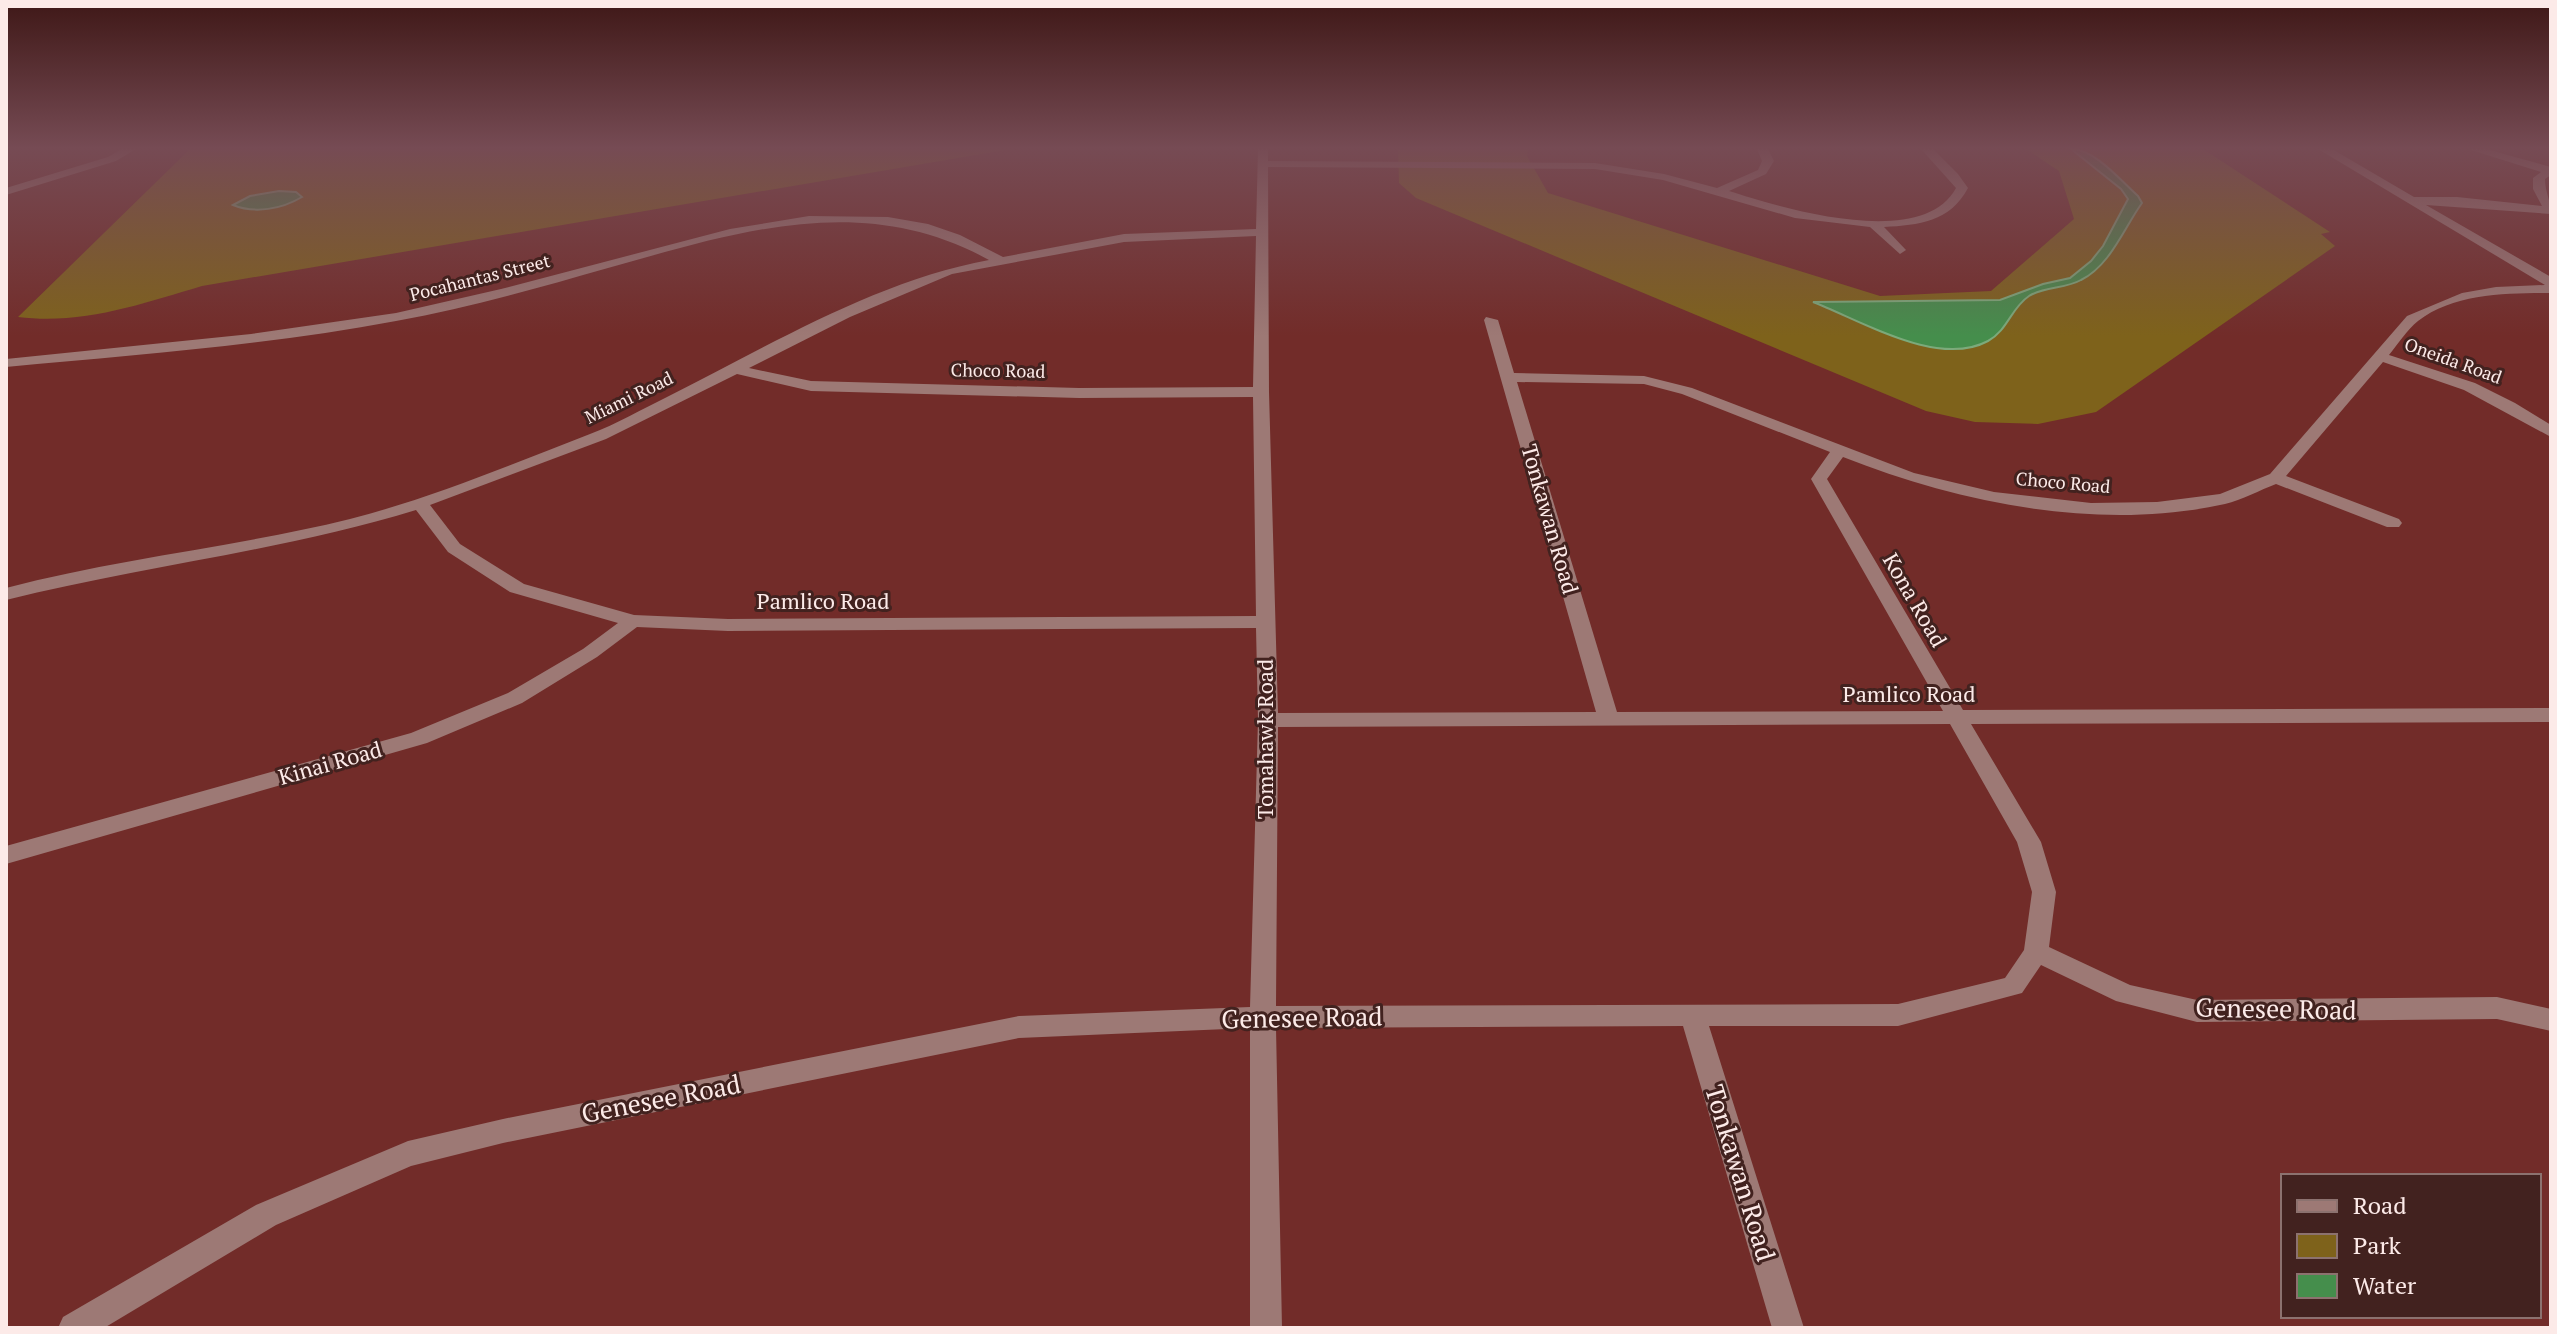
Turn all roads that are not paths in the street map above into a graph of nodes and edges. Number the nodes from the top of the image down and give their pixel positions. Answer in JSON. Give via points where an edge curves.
{"nodes":[{"id":1,"x":1262,"y":211,"type":"edge"},
{"id":2,"x":1791,"y":211,"type":"edge"},
{"id":3,"x":1944,"y":211,"type":"edge"},
{"id":4,"x":2429,"y":211,"type":"edge"},
{"id":5,"x":1874,"y":224,"type":"junction"},
{"id":6,"x":1261,"y":232,"type":"junction"},
{"id":7,"x":1900,"y":250,"type":"dead end"},
{"id":8,"x":999,"y":260,"type":"junction"},
{"id":9,"x":2551,"y":283,"type":"edge"},
{"id":10,"x":2551,"y":289,"type":"edge"},
{"id":11,"x":1491,"y":320,"type":"dead end"},
{"id":12,"x":2381,"y":357,"type":"junction"},
{"id":13,"x":6,"y":363,"type":"edge"},
{"id":14,"x":735,"y":369,"type":"junction"},
{"id":15,"x":1508,"y":377,"type":"junction"},
{"id":16,"x":1261,"y":392,"type":"junction"},
{"id":17,"x":2551,"y":432,"type":"edge"},
{"id":18,"x":1839,"y":451,"type":"junction"},
{"id":19,"x":2276,"y":478,"type":"junction"},
{"id":20,"x":420,"y":503,"type":"junction"},
{"id":21,"x":2393,"y":523,"type":"dead end"},
{"id":22,"x":6,"y":594,"type":"edge"},
{"id":23,"x":633,"y":621,"type":"junction"},
{"id":24,"x":1265,"y":622,"type":"junction"},
{"id":25,"x":2551,"y":715,"type":"edge"},
{"id":26,"x":1608,"y":718,"type":"junction"},
{"id":27,"x":1955,"y":718,"type":"junction"},
{"id":28,"x":1268,"y":720,"type":"junction"},
{"id":29,"x":6,"y":855,"type":"edge"},
{"id":30,"x":2036,"y":952,"type":"junction"},
{"id":31,"x":1263,"y":1017,"type":"junction"},
{"id":32,"x":1693,"y":1017,"type":"junction"},
{"id":33,"x":2551,"y":1020,"type":"edge"},
{"id":34,"x":74,"y":1328,"type":"edge"},
{"id":35,"x":1266,"y":1328,"type":"edge"},
{"id":36,"x":1788,"y":1328,"type":"edge"}],
"edges":[{"from":1,"to":6,"type":"street","name":"Tomahawk Road"},
{"from":2,"to":5,"type":"street"},
{"from":3,"to":5,"type":"street"},
{"from":4,"to":9,"type":"street"},
{"from":5,"to":7,"type":"street"},
{"from":6,"to":8,"type":"street","name":"Miami Road","via":[[1124,238]]},
{"from":6,"to":16,"type":"street","name":"Tomahawk Road"},
{"from":8,"to":13,"type":"street","name":"Pocahantas Street","via":[[928,228],[869,221],[771,224],[726,231],[482,300],[395,318],[259,338]]},
{"from":8,"to":14,"type":"street","name":"Miami Road","via":[[916,283]]},
{"from":10,"to":12,"type":"street","name":"Choco Road","via":[[2471,294],[2438,303],[2412,319]]},
{"from":11,"to":15,"type":"street","name":"Tonkawan Road"},
{"from":12,"to":17,"type":"street","name":"Oneida Road","via":[[2514,405]]},
{"from":12,"to":19,"type":"street","name":"Choco Road"},
{"from":14,"to":16,"type":"street","name":"Choco Road","via":[[811,386]]},
{"from":14,"to":20,"type":"street","name":"Miami Road","via":[[600,436]]},
{"from":15,"to":18,"type":"street","name":"Choco Road","via":[[1644,380],[1687,391]]},
{"from":15,"to":26,"type":"street","name":"Tonkawan Road"},
{"from":16,"to":24,"type":"street","name":"Tomahawk Road"},
{"from":18,"to":19,"type":"street","name":"Choco Road","via":[[1909,477],[1994,497],[2091,508],[2223,499]]},
{"from":18,"to":27,"type":"street","name":"Kona Road","via":[[1819,479]]},
{"from":19,"to":21,"type":"street"},
{"from":20,"to":22,"type":"street","name":"Miami Road","via":[[339,526]]},
{"from":20,"to":23,"type":"street","name":"Pamlico Road","via":[[454,548],[517,588]]},
{"from":23,"to":24,"type":"street","name":"Pamlico Road"},
{"from":23,"to":29,"type":"street","name":"Kinai Road","via":[[515,698],[419,738]]},
{"from":24,"to":28,"type":"street","name":"Tomahawk Road"},
{"from":25,"to":27,"type":"street","name":"Pamlico Road"},
{"from":26,"to":27,"type":"street","name":"Pamlico Road"},
{"from":26,"to":28,"type":"street","name":"Pamlico Road"},
{"from":27,"to":30,"type":"street","name":"Kona Road","via":[[2029,842],[2044,892]]},
{"from":28,"to":31,"type":"street","name":"Tomahawk Road"},
{"from":30,"to":32,"type":"street","name":"Genesee Road","via":[[2013,986],[1898,1015]]},
{"from":30,"to":33,"type":"street","name":"Genesee Road","via":[[2125,994],[2197,1011],[2497,1008]]},
{"from":31,"to":32,"type":"street","name":"Genesee Road"},
{"from":31,"to":34,"type":"street","name":"Genesee Road","via":[[1019,1027],[408,1154],[266,1215]]},
{"from":31,"to":35,"type":"street","name":"Tomahawk Road"},
{"from":32,"to":36,"type":"street","name":"Tonkawan Road"}]}
